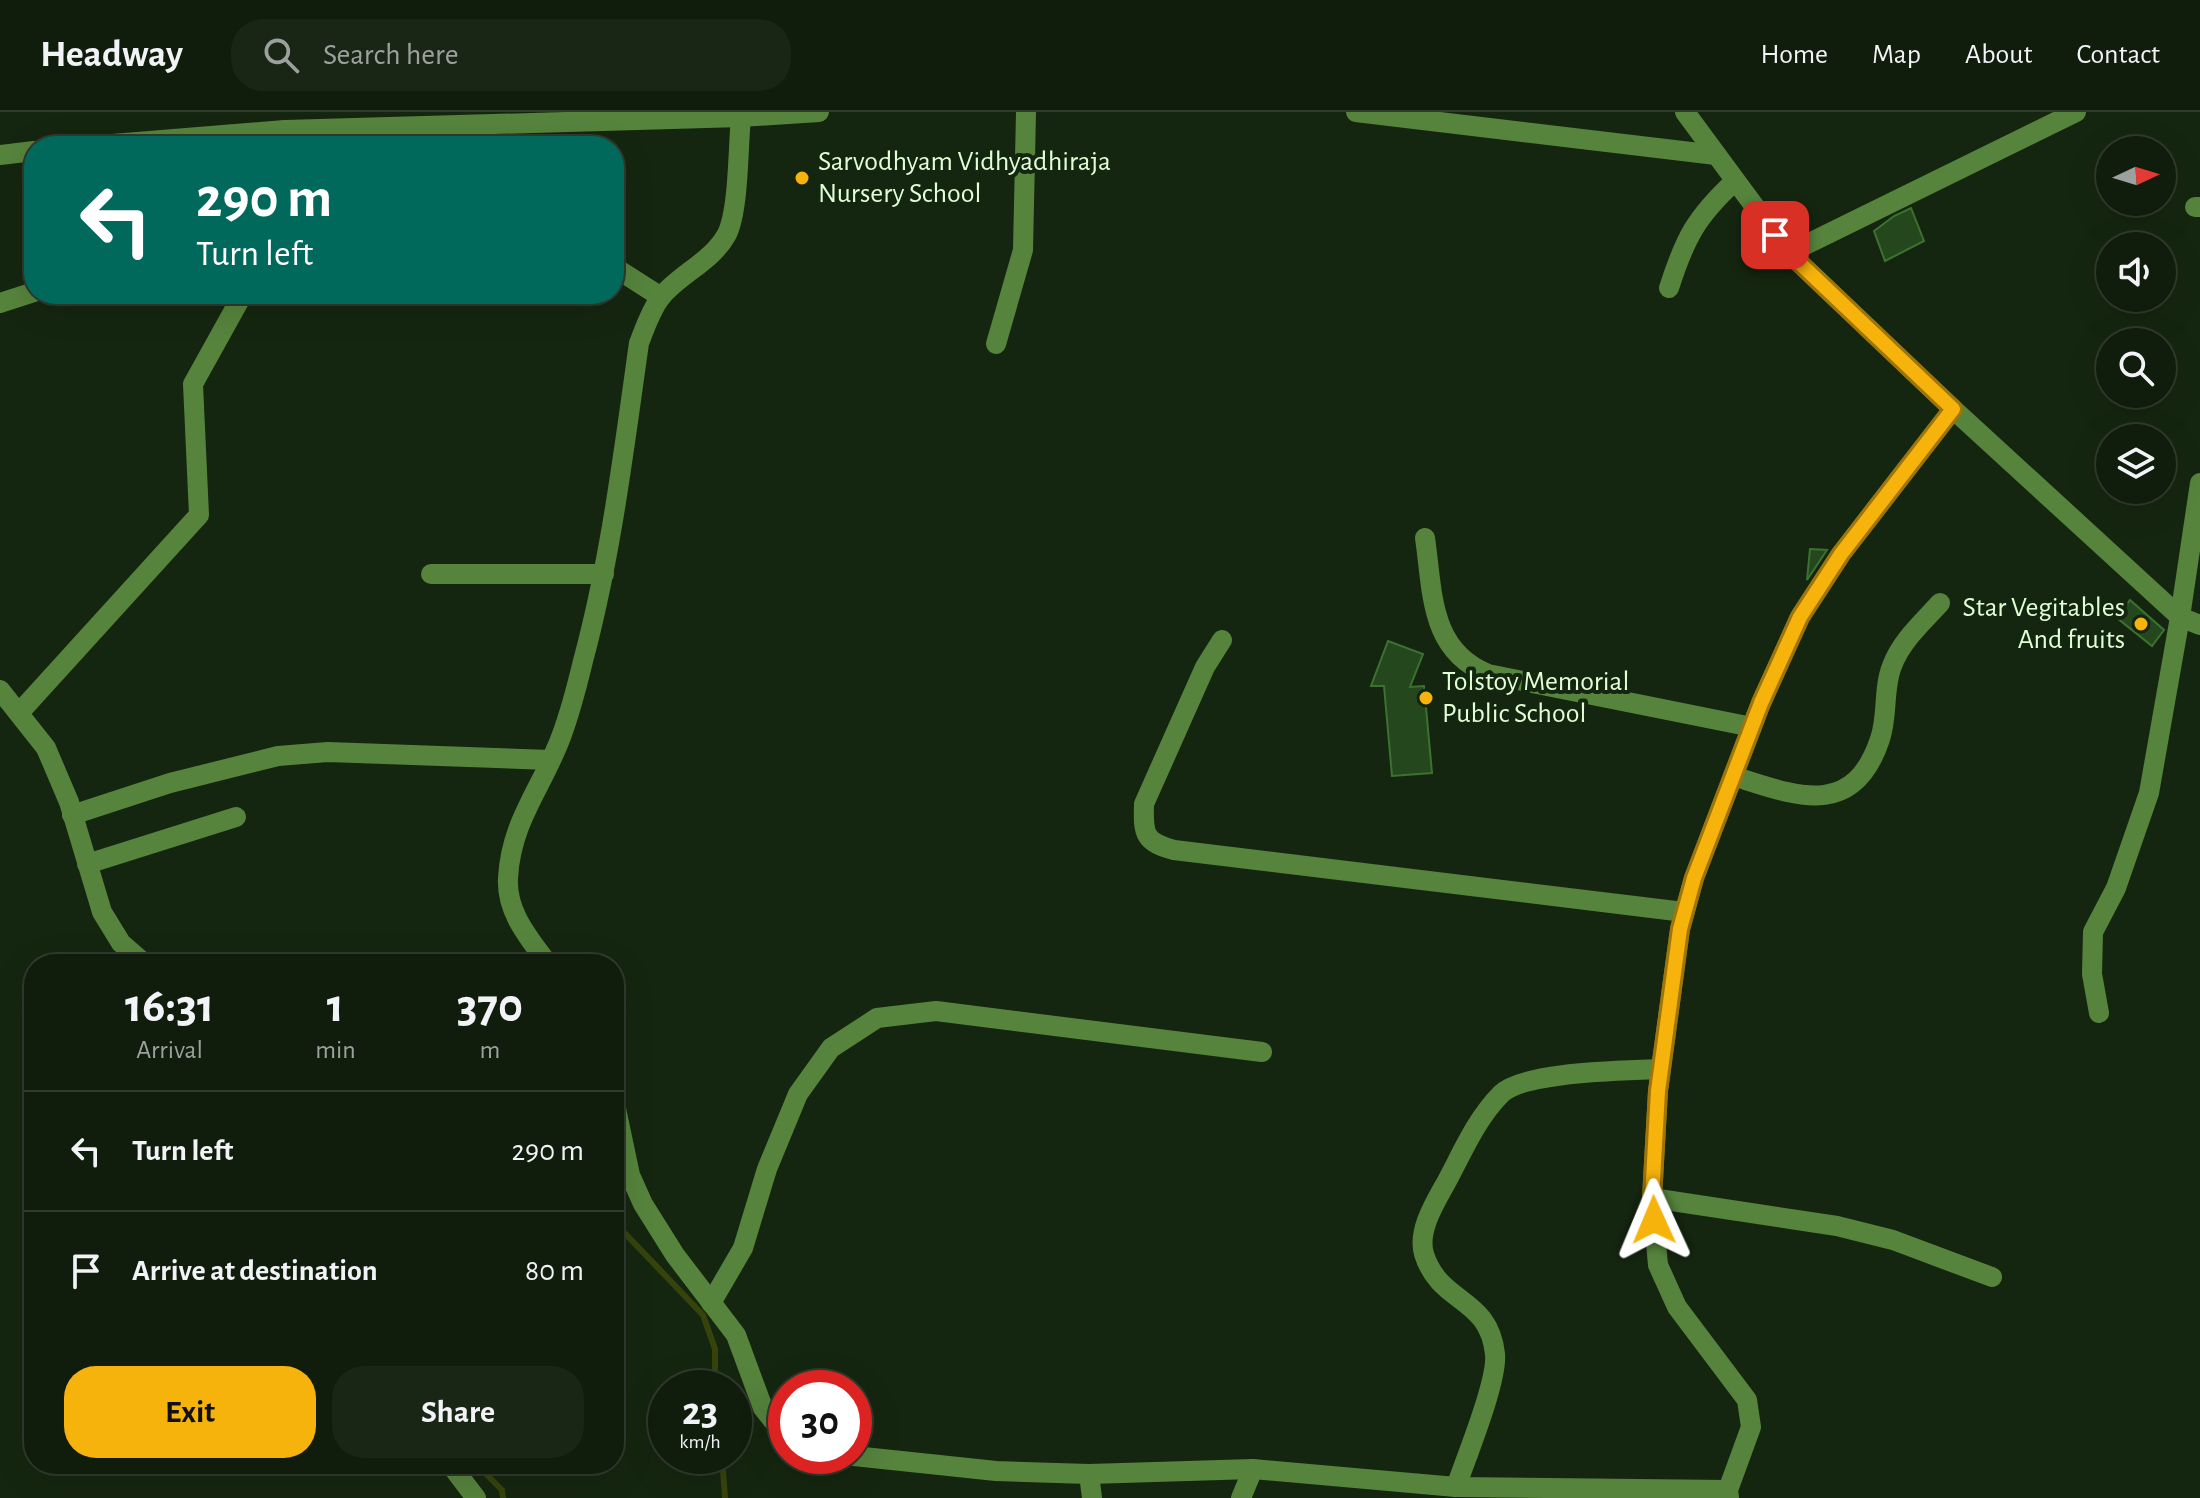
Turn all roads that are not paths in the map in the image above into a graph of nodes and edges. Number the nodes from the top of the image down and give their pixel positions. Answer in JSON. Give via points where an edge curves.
{"nodes":[{"id":1,"x":819,"y":112,"type":"edge"},
{"id":2,"x":1026,"y":112,"type":"edge"},
{"id":3,"x":1356,"y":112,"type":"edge"},
{"id":4,"x":1685,"y":112,"type":"edge"},
{"id":5,"x":2076,"y":112,"type":"edge"},
{"id":6,"x":741,"y":117,"type":"junction"},
{"id":7,"x":288,"y":121,"type":"edge"},
{"id":8,"x":168,"y":136,"type":"edge"},
{"id":9,"x":24,"y":152,"type":"edge"},
{"id":10,"x":0,"y":155,"type":"edge"},
{"id":11,"x":1716,"y":155,"type":"junction"},
{"id":12,"x":1735,"y":181,"type":"junction"},
{"id":13,"x":1789,"y":253,"type":"junction"},
{"id":14,"x":624,"y":273,"type":"edge"},
{"id":15,"x":1669,"y":288,"type":"dead end"},
{"id":16,"x":24,"y":295,"type":"edge"},
{"id":17,"x":661,"y":297,"type":"junction"},
{"id":18,"x":0,"y":303,"type":"edge"},
{"id":19,"x":237,"y":304,"type":"edge"},
{"id":20,"x":996,"y":344,"type":"dead end"},
{"id":21,"x":1953,"y":409,"type":"junction"},
{"id":22,"x":2200,"y":483,"type":"edge"},
{"id":23,"x":1425,"y":538,"type":"dead end"},
{"id":24,"x":431,"y":574,"type":"dead end"},
{"id":25,"x":604,"y":574,"type":"junction"},
{"id":26,"x":1940,"y":603,"type":"dead end"},
{"id":27,"x":2180,"y":617,"type":"junction"},
{"id":28,"x":2200,"y":625,"type":"edge"},
{"id":29,"x":1222,"y":640,"type":"dead end"},
{"id":30,"x":0,"y":690,"type":"edge"},
{"id":31,"x":19,"y":713,"type":"junction"},
{"id":32,"x":1752,"y":727,"type":"junction"},
{"id":33,"x":550,"y":760,"type":"junction"},
{"id":34,"x":1733,"y":776,"type":"junction"},
{"id":35,"x":72,"y":815,"type":"junction"},
{"id":36,"x":236,"y":817,"type":"dead end"},
{"id":37,"x":87,"y":864,"type":"junction"},
{"id":38,"x":1684,"y":912,"type":"junction"},
{"id":39,"x":134,"y":954,"type":"edge"},
{"id":40,"x":541,"y":954,"type":"edge"},
{"id":41,"x":2099,"y":1013,"type":"dead end"},
{"id":42,"x":1262,"y":1052,"type":"dead end"},
{"id":43,"x":1661,"y":1069,"type":"junction"},
{"id":44,"x":624,"y":1146,"type":"edge"},
{"id":45,"x":1652,"y":1198,"type":"junction"},
{"id":46,"x":1992,"y":1277,"type":"dead end"},
{"id":47,"x":711,"y":1303,"type":"junction"},
{"id":48,"x":768,"y":1414,"type":"edge"},
{"id":49,"x":872,"y":1458,"type":"edge"},
{"id":50,"x":1253,"y":1469,"type":"junction"},
{"id":51,"x":458,"y":1474,"type":"edge"},
{"id":52,"x":1089,"y":1474,"type":"junction"},
{"id":53,"x":1456,"y":1487,"type":"junction"},
{"id":54,"x":1728,"y":1494,"type":"edge"},
{"id":55,"x":476,"y":1498,"type":"edge"},
{"id":56,"x":1092,"y":1498,"type":"edge"},
{"id":57,"x":1241,"y":1498,"type":"edge"}],
"edges":[{"from":1,"to":6,"type":"street"},
{"from":2,"to":20,"type":"street","via":[[1023,250]]},
{"from":3,"to":11,"type":"street"},
{"from":4,"to":11,"type":"street"},
{"from":5,"to":13,"type":"street"},
{"from":6,"to":7,"type":"street"},
{"from":6,"to":17,"type":"street","via":[[728,232]]},
{"from":7,"to":8,"type":"street"},
{"from":9,"to":10,"type":"street"},
{"from":11,"to":12,"type":"street"},
{"from":12,"to":13,"type":"street"},
{"from":12,"to":15,"type":"street","via":[[1693,226]]},
{"from":13,"to":21,"type":"street"},
{"from":14,"to":17,"type":"street"},
{"from":16,"to":18,"type":"street"},
{"from":17,"to":25,"type":"street","via":[[639,343]]},
{"from":19,"to":31,"type":"street","via":[[193,384],[199,515]]},
{"from":21,"to":27,"type":"street"},
{"from":21,"to":32,"type":"street","via":[[1841,554],[1800,617]]},
{"from":22,"to":27,"type":"street"},
{"from":23,"to":32,"type":"street","via":[[1443,636],[1468,666]]},
{"from":24,"to":25,"type":"street"},
{"from":25,"to":33,"type":"street","via":[[561,737]]},
{"from":26,"to":34,"type":"street","via":[[1900,649],[1890,669],[1880,738],[1852,784],[1806,797]]},
{"from":27,"to":28,"type":"street"},
{"from":27,"to":41,"type":"street","via":[[2149,793],[2116,888],[2093,932],[2092,974]]},
{"from":29,"to":38,"type":"street","via":[[1144,804],[1143,825],[1156,845]]},
{"from":30,"to":31,"type":"street"},
{"from":31,"to":35,"type":"street","via":[[46,748]]},
{"from":32,"to":34,"type":"street"},
{"from":33,"to":35,"type":"street","via":[[328,752],[278,756]]},
{"from":33,"to":40,"type":"street","via":[[517,826],[508,880],[508,898],[520,926]]},
{"from":34,"to":38,"type":"street"},
{"from":35,"to":37,"type":"street"},
{"from":36,"to":37,"type":"street"},
{"from":37,"to":39,"type":"street","via":[[102,912]]},
{"from":38,"to":43,"type":"street"},
{"from":42,"to":47,"type":"street","via":[[936,1011],[877,1018],[831,1048],[798,1094],[743,1248]]},
{"from":43,"to":45,"type":"street"},
{"from":43,"to":53,"type":"street","via":[[1542,1077],[1503,1091],[1478,1123],[1426,1223],[1423,1251],[1434,1277],[1480,1313],[1491,1329],[1496,1357]]},
{"from":44,"to":47,"type":"street","via":[[643,1204]]},
{"from":45,"to":46,"type":"street","via":[[1837,1226],[1893,1240]]},
{"from":45,"to":54,"type":"street","via":[[1658,1265],[1677,1307],[1747,1400],[1751,1427]]},
{"from":47,"to":48,"type":"street","via":[[736,1335]]},
{"from":49,"to":52,"type":"street"},
{"from":50,"to":52,"type":"street"},
{"from":50,"to":53,"type":"street"},
{"from":50,"to":57,"type":"street"},
{"from":51,"to":55,"type":"street"},
{"from":52,"to":56,"type":"street"},
{"from":53,"to":54,"type":"street"}]}
